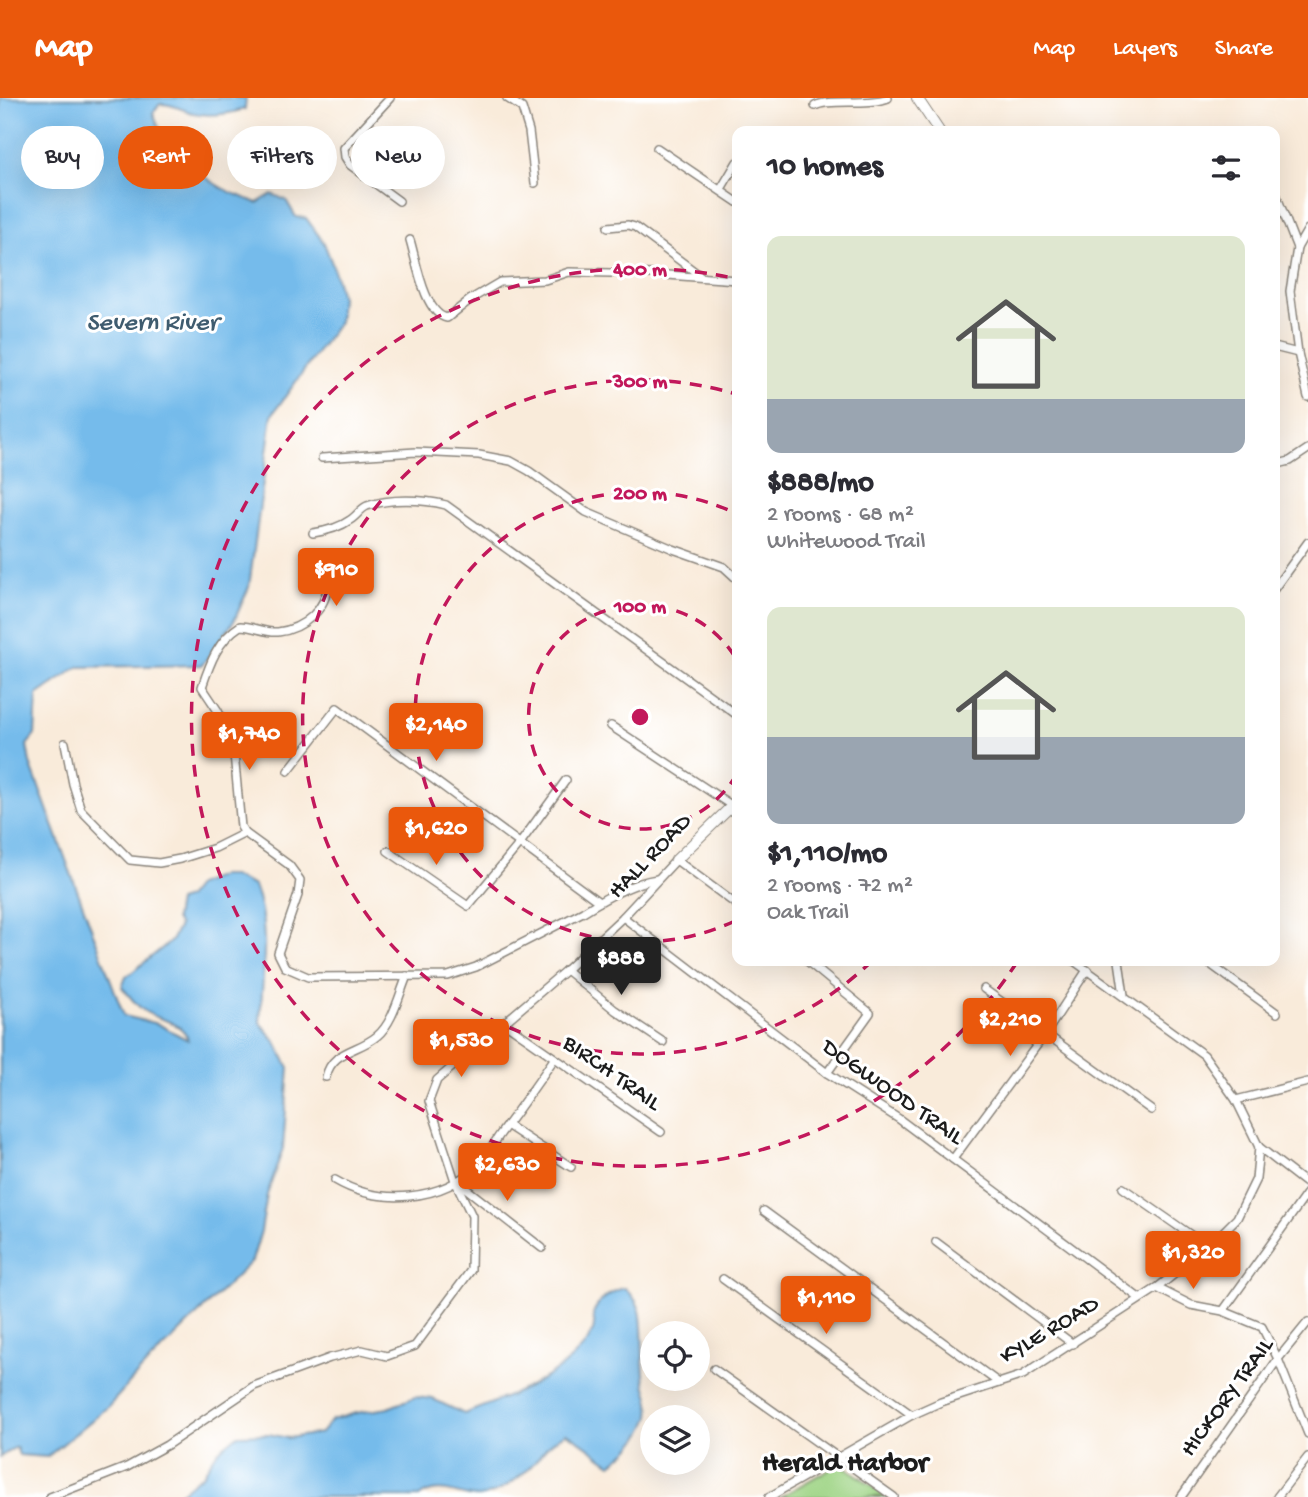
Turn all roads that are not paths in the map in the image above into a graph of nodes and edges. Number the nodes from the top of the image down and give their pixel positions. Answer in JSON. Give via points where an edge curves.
{"nodes":[{"id":1,"x":390,"y":98,"type":"edge"},
{"id":2,"x":507,"y":98,"type":"edge"},
{"id":3,"x":888,"y":98,"type":"edge"},
{"id":4,"x":917,"y":98,"type":"edge"},
{"id":5,"x":814,"y":106,"type":"dead end"},
{"id":6,"x":936,"y":126,"type":"edge"},
{"id":7,"x":657,"y":148,"type":"dead end"},
{"id":8,"x":732,"y":170,"type":"edge"},
{"id":9,"x":535,"y":183,"type":"dead end"},
{"id":10,"x":721,"y":189,"type":"junction"},
{"id":11,"x":732,"y":198,"type":"edge"},
{"id":12,"x":399,"y":201,"type":"dead end"},
{"id":13,"x":1280,"y":213,"type":"edge"},
{"id":14,"x":608,"y":227,"type":"dead end"},
{"id":15,"x":1308,"y":229,"type":"edge"},
{"id":16,"x":410,"y":240,"type":"dead end"},
{"id":17,"x":1297,"y":248,"type":"junction"},
{"id":18,"x":703,"y":277,"type":"junction"},
{"id":19,"x":732,"y":280,"type":"edge"},
{"id":20,"x":1280,"y":348,"type":"edge"},
{"id":21,"x":1298,"y":353,"type":"junction"},
{"id":22,"x":1308,"y":397,"type":"edge"},
{"id":23,"x":1308,"y":449,"type":"edge"},
{"id":24,"x":323,"y":458,"type":"dead end"},
{"id":25,"x":1280,"y":464,"type":"edge"},
{"id":26,"x":313,"y":533,"type":"dead end"},
{"id":27,"x":1308,"y":542,"type":"edge"},
{"id":28,"x":313,"y":562,"type":"dead end"},
{"id":29,"x":732,"y":574,"type":"edge"},
{"id":30,"x":1280,"y":581,"type":"edge"},
{"id":31,"x":732,"y":711,"type":"edge"},
{"id":32,"x":611,"y":726,"type":"dead end"},
{"id":33,"x":65,"y":743,"type":"dead end"},
{"id":34,"x":288,"y":771,"type":"dead end"},
{"id":35,"x":566,"y":780,"type":"dead end"},
{"id":36,"x":732,"y":803,"type":"edge"},
{"id":37,"x":732,"y":808,"type":"edge"},
{"id":38,"x":245,"y":833,"type":"junction"},
{"id":39,"x":521,"y":842,"type":"junction"},
{"id":40,"x":388,"y":851,"type":"dead end"},
{"id":41,"x":676,"y":860,"type":"junction"},
{"id":42,"x":657,"y":879,"type":"junction"},
{"id":43,"x":732,"y":901,"type":"edge"},
{"id":44,"x":599,"y":902,"type":"junction"},
{"id":45,"x":623,"y":917,"type":"junction"},
{"id":46,"x":813,"y":966,"type":"edge"},
{"id":47,"x":1081,"y":966,"type":"edge"},
{"id":48,"x":1120,"y":966,"type":"edge"},
{"id":49,"x":1213,"y":966,"type":"edge"},
{"id":50,"x":566,"y":970,"type":"junction"},
{"id":51,"x":1087,"y":970,"type":"junction"},
{"id":52,"x":407,"y":976,"type":"junction"},
{"id":53,"x":984,"y":989,"type":"dead end"},
{"id":54,"x":1124,"y":995,"type":"junction"},
{"id":55,"x":1277,"y":1013,"type":"dead end"},
{"id":56,"x":506,"y":1024,"type":"junction"},
{"id":57,"x":1046,"y":1033,"type":"junction"},
{"id":58,"x":663,"y":1042,"type":"dead end"},
{"id":59,"x":554,"y":1059,"type":"junction"},
{"id":60,"x":827,"y":1073,"type":"junction"},
{"id":61,"x":326,"y":1077,"type":"dead end"},
{"id":62,"x":1308,"y":1082,"type":"edge"},
{"id":63,"x":1236,"y":1100,"type":"junction"},
{"id":64,"x":1151,"y":1110,"type":"dead end"},
{"id":65,"x":507,"y":1125,"type":"junction"},
{"id":66,"x":661,"y":1132,"type":"dead end"},
{"id":67,"x":1259,"y":1147,"type":"junction"},
{"id":68,"x":953,"y":1159,"type":"junction"},
{"id":69,"x":571,"y":1167,"type":"dead end"},
{"id":70,"x":335,"y":1180,"type":"dead end"},
{"id":71,"x":455,"y":1181,"type":"junction"},
{"id":72,"x":1308,"y":1185,"type":"edge"},
{"id":73,"x":1124,"y":1188,"type":"dead end"},
{"id":74,"x":1308,"y":1192,"type":"edge"},
{"id":75,"x":764,"y":1211,"type":"dead end"},
{"id":76,"x":936,"y":1242,"type":"dead end"},
{"id":77,"x":1208,"y":1247,"type":"junction"},
{"id":78,"x":542,"y":1248,"type":"dead end"},
{"id":79,"x":723,"y":1279,"type":"dead end"},
{"id":80,"x":1157,"y":1288,"type":"junction"},
{"id":81,"x":1139,"y":1298,"type":"junction"},
{"id":82,"x":1223,"y":1311,"type":"junction"},
{"id":83,"x":1308,"y":1322,"type":"edge"},
{"id":84,"x":1073,"y":1344,"type":"junction"},
{"id":85,"x":1278,"y":1359,"type":"junction"},
{"id":86,"x":714,"y":1369,"type":"dead end"},
{"id":87,"x":999,"y":1383,"type":"junction"},
{"id":88,"x":912,"y":1415,"type":"junction"},
{"id":89,"x":1308,"y":1434,"type":"edge"},
{"id":90,"x":838,"y":1457,"type":"junction"},
{"id":91,"x":1308,"y":1457,"type":"edge"},
{"id":92,"x":50,"y":1497,"type":"edge"},
{"id":93,"x":769,"y":1497,"type":"edge"},
{"id":94,"x":894,"y":1497,"type":"edge"},
{"id":95,"x":1181,"y":1497,"type":"edge"},
{"id":96,"x":1277,"y":1497,"type":"edge"}],
"edges":[{"from":1,"to":12,"type":"street","via":[[344,148],[350,164]]},
{"from":2,"to":9,"type":"street","via":[[522,108]]},
{"from":3,"to":5,"type":"street","via":[[831,99]]},
{"from":4,"to":6,"type":"street"},
{"from":7,"to":10,"type":"street"},
{"from":8,"to":10,"type":"street"},
{"from":10,"to":11,"type":"street"},
{"from":13,"to":17,"type":"street"},
{"from":14,"to":18,"type":"street","via":[[635,228]]},
{"from":15,"to":17,"type":"street"},
{"from":16,"to":18,"type":"street","via":[[428,299],[437,314],[447,318],[500,282],[545,280],[579,272]]},
{"from":17,"to":21,"type":"street","via":[[1290,290]]},
{"from":18,"to":19,"type":"street"},
{"from":20,"to":21,"type":"street"},
{"from":21,"to":22,"type":"street"},
{"from":23,"to":25,"type":"street"},
{"from":24,"to":29,"type":"street","via":[[416,452],[511,461],[586,512],[724,567]]},
{"from":26,"to":31,"type":"street","via":[[330,531],[365,506],[424,501],[446,505]]},
{"from":27,"to":30,"type":"street"},
{"from":28,"to":38,"type":"street","via":[[326,572],[327,586],[323,604],[311,618],[277,632],[250,626],[230,632],[202,687],[233,743],[239,820]]},
{"from":32,"to":36,"type":"street"},
{"from":33,"to":38,"type":"street","via":[[81,810],[130,860],[159,863],[180,859]]},
{"from":34,"to":39,"type":"street","via":[[337,708]]},
{"from":35,"to":39,"type":"street"},
{"from":37,"to":41,"type":"street","name":"HALL ROAD"},
{"from":38,"to":52,"type":"street","via":[[298,875],[299,890],[278,953],[282,963],[308,977]]},
{"from":39,"to":40,"type":"street","via":[[468,906]]},
{"from":39,"to":44,"type":"street"},
{"from":41,"to":42,"type":"street","name":"HALL ROAD"},
{"from":41,"to":43,"type":"street"},
{"from":42,"to":44,"type":"street"},
{"from":42,"to":45,"type":"street","name":"HALL ROAD"},
{"from":44,"to":52,"type":"street","via":[[476,967],[448,976]]},
{"from":45,"to":50,"type":"street","name":"HALL ROAD"},
{"from":45,"to":60,"type":"street","name":"DOGWOOD TRAIL"},
{"from":46,"to":60,"type":"street","via":[[870,1013]]},
{"from":47,"to":51,"type":"street"},
{"from":48,"to":54,"type":"street"},
{"from":49,"to":55,"type":"street"},
{"from":50,"to":56,"type":"street","name":"HALL ROAD"},
{"from":50,"to":58,"type":"street"},
{"from":51,"to":54,"type":"street"},
{"from":51,"to":57,"type":"street"},
{"from":52,"to":61,"type":"street","via":[[386,1026],[376,1037],[337,1058]]},
{"from":53,"to":57,"type":"street"},
{"from":54,"to":63,"type":"street","via":[[1204,1055]]},
{"from":56,"to":59,"type":"street","name":"BIRCH TRAIL"},
{"from":56,"to":71,"type":"street","name":"HALL ROAD","via":[[437,1080],[429,1101]]},
{"from":57,"to":64,"type":"street"},
{"from":57,"to":68,"type":"street"},
{"from":59,"to":65,"type":"street"},
{"from":59,"to":66,"type":"street","name":"BIRCH TRAIL"},
{"from":60,"to":68,"type":"street","name":"DOGWOOD TRAIL"},
{"from":62,"to":63,"type":"street"},
{"from":63,"to":67,"type":"street"},
{"from":65,"to":69,"type":"street"},
{"from":65,"to":71,"type":"street","via":[[478,1164]]},
{"from":67,"to":72,"type":"street"},
{"from":67,"to":77,"type":"street","name":"KYLE ROAD","via":[[1256,1179],[1237,1218]]},
{"from":68,"to":81,"type":"street","name":"DOGWOOD TRAIL"},
{"from":70,"to":71,"type":"street","via":[[353,1191],[391,1197],[432,1192]]},
{"from":71,"to":78,"type":"street"},
{"from":71,"to":92,"type":"street","name":"HALL ROAD","via":[[472,1216],[471,1270],[415,1346],[387,1356],[362,1350],[341,1355],[254,1386],[127,1467]]},
{"from":73,"to":77,"type":"street"},
{"from":74,"to":82,"type":"street"},
{"from":75,"to":87,"type":"street"},
{"from":76,"to":84,"type":"street"},
{"from":77,"to":80,"type":"street","name":"KYLE ROAD"},
{"from":79,"to":88,"type":"street"},
{"from":80,"to":81,"type":"street","name":"KYLE ROAD"},
{"from":80,"to":82,"type":"street","via":[[1191,1305]]},
{"from":81,"to":84,"type":"street","name":"KYLE ROAD"},
{"from":82,"to":85,"type":"street","via":[[1262,1327]]},
{"from":83,"to":85,"type":"street","name":"HICKORY TRAIL"},
{"from":84,"to":87,"type":"street","name":"KYLE ROAD","via":[[1023,1375]]},
{"from":85,"to":89,"type":"street"},
{"from":85,"to":95,"type":"street","name":"HICKORY TRAIL"},
{"from":86,"to":90,"type":"street"},
{"from":87,"to":88,"type":"street","name":"KYLE ROAD"},
{"from":88,"to":90,"type":"street","name":"KYLE ROAD"},
{"from":90,"to":93,"type":"street","name":"KYLE ROAD"},
{"from":90,"to":94,"type":"street"},
{"from":91,"to":96,"type":"street"}]}
